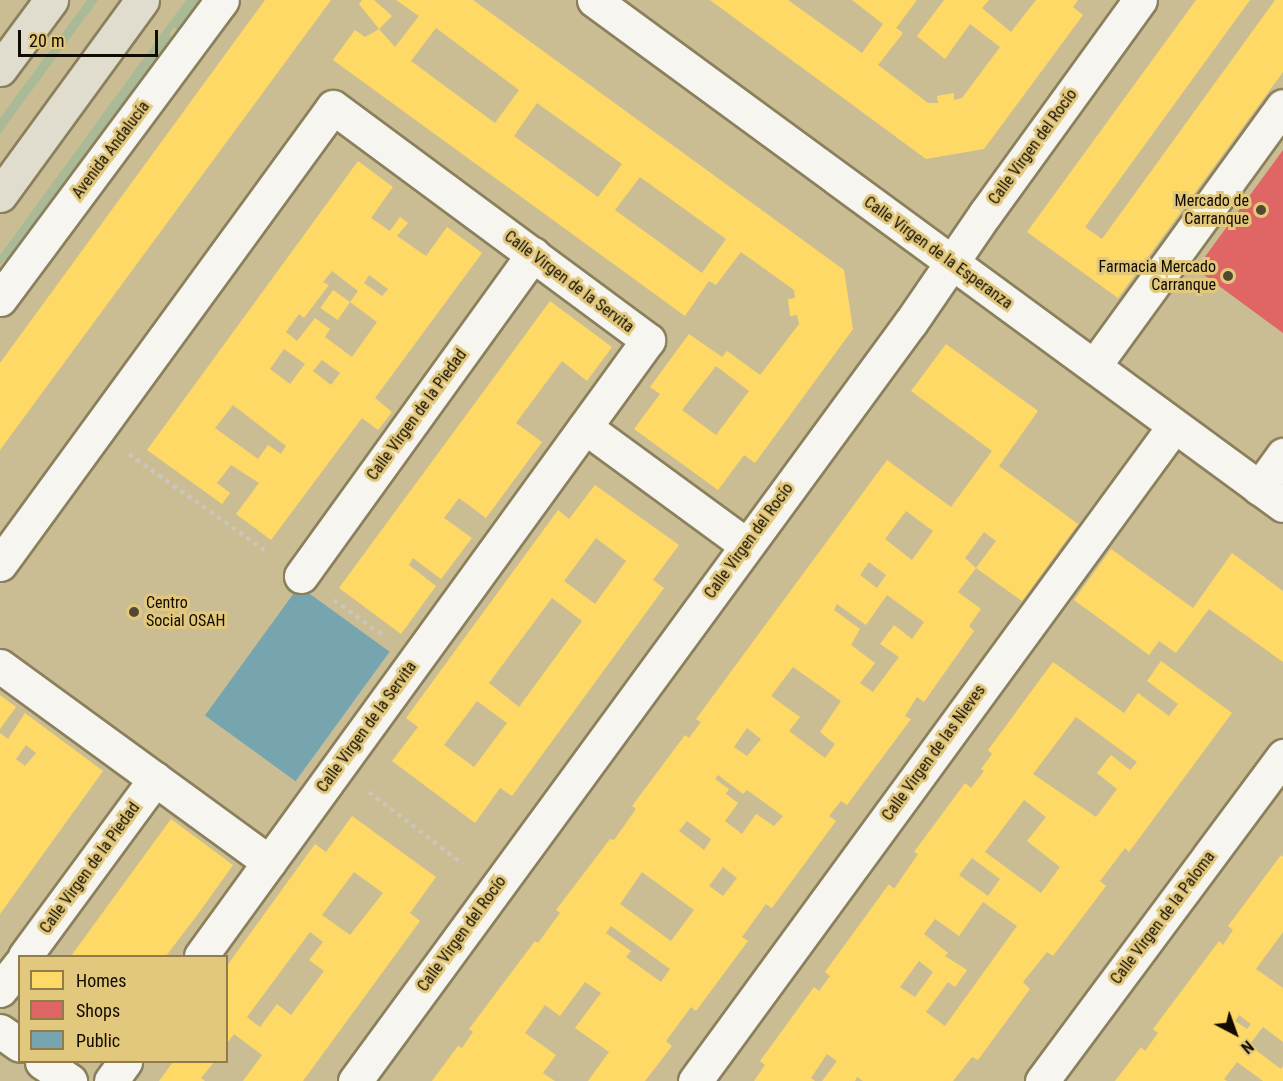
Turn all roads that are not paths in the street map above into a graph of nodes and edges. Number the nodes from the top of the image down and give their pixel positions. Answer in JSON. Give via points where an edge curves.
{"nodes":[{"id":1,"x":51,"y":0,"type":"edge"},
{"id":2,"x":142,"y":0,"type":"edge"},
{"id":3,"x":222,"y":0,"type":"edge"},
{"id":4,"x":594,"y":0,"type":"edge"},
{"id":5,"x":1140,"y":0,"type":"edge"},
{"id":6,"x":0,"y":69,"type":"edge"},
{"id":7,"x":1283,"y":106,"type":"edge"},
{"id":8,"x":0,"y":195,"type":"edge"},
{"id":9,"x":533,"y":254,"type":"junction"},
{"id":10,"x":952,"y":263,"type":"junction"},
{"id":11,"x":0,"y":299,"type":"edge"},
{"id":12,"x":1094,"y":366,"type":"junction"},
{"id":13,"x":1174,"y":426,"type":"junction"},
{"id":14,"x":585,"y":427,"type":"junction"},
{"id":15,"x":1283,"y":455,"type":"edge"},
{"id":16,"x":1271,"y":497,"type":"edge"},
{"id":17,"x":11,"y":527,"type":"edge"},
{"id":18,"x":746,"y":545,"type":"junction"},
{"id":19,"x":0,"y":564,"type":"edge"},
{"id":20,"x":301,"y":576,"type":"road end"},
{"id":21,"x":0,"y":666,"type":"edge"},
{"id":22,"x":1283,"y":756,"type":"edge"},
{"id":23,"x":155,"y":779,"type":"junction"},
{"id":24,"x":270,"y":862,"type":"junction"},
{"id":25,"x":26,"y":955,"type":"edge"},
{"id":26,"x":202,"y":955,"type":"edge"},
{"id":27,"x":18,"y":966,"type":"edge"},
{"id":28,"x":0,"y":990,"type":"edge"},
{"id":29,"x":0,"y":1031,"type":"edge"},
{"id":30,"x":18,"y":1044,"type":"edge"},
{"id":31,"x":43,"y":1063,"type":"edge"},
{"id":32,"x":124,"y":1063,"type":"edge"},
{"id":33,"x":357,"y":1080,"type":"edge"},
{"id":34,"x":70,"y":1081,"type":"edge"},
{"id":35,"x":111,"y":1081,"type":"edge"},
{"id":36,"x":695,"y":1081,"type":"edge"},
{"id":37,"x":1042,"y":1081,"type":"edge"}],
"edges":[{"from":1,"to":6,"type":"main road"},
{"from":2,"to":8,"type":"main road"},
{"from":3,"to":11,"type":"street","name":"Avenida Andalucía"},
{"from":4,"to":10,"type":"street","name":"Calle Virgen de la Esperanza"},
{"from":5,"to":10,"type":"street","name":"Calle Virgen del Rocío"},
{"from":7,"to":12,"type":"street"},
{"from":9,"to":14,"type":"street","name":"Calle Virgen de la Servita","via":[[648,339]]},
{"from":9,"to":17,"type":"street","name":"Calle Virgen de la Servita","via":[[333,107],[98,432]]},
{"from":9,"to":20,"type":"street","name":"Calle Virgen de la Piedad"},
{"from":10,"to":12,"type":"street","name":"Calle Virgen de la Esperanza"},
{"from":10,"to":18,"type":"street","name":"Calle Virgen del Rocío"},
{"from":12,"to":13,"type":"street","name":"Calle Virgen de la Esperanza"},
{"from":13,"to":16,"type":"street","name":"Calle Virgen de la Esperanza"},
{"from":13,"to":36,"type":"street","name":"Calle Virgen de las Nieves"},
{"from":14,"to":18,"type":"street"},
{"from":14,"to":24,"type":"street","name":"Calle Virgen de la Servita"},
{"from":15,"to":16,"type":"street"},
{"from":17,"to":19,"type":"street","name":"Calle Virgen de la Servita"},
{"from":18,"to":33,"type":"street","name":"Calle Virgen del Rocío"},
{"from":21,"to":23,"type":"street"},
{"from":22,"to":37,"type":"street","name":"Calle Virgen de la Paloma"},
{"from":23,"to":24,"type":"street"},
{"from":23,"to":25,"type":"street","name":"Calle Virgen de la Piedad"},
{"from":24,"to":26,"type":"street","name":"Calle Virgen de la Servita"},
{"from":27,"to":28,"type":"street"},
{"from":29,"to":30,"type":"street"},
{"from":31,"to":34,"type":"street"},
{"from":32,"to":35,"type":"street"}]}
